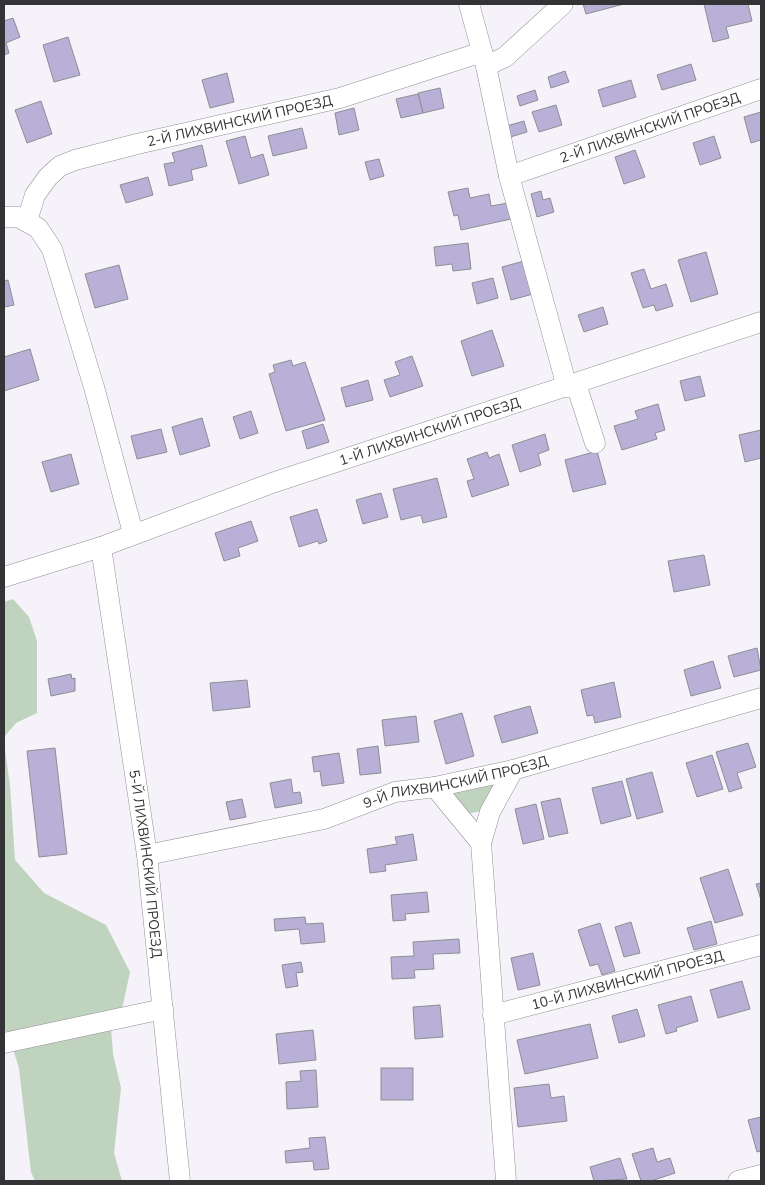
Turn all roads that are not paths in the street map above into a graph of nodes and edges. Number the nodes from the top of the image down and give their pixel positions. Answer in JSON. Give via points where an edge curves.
{"nodes":[{"id":1,"x":469,"y":4,"type":"edge"},
{"id":2,"x":563,"y":4,"type":"edge"},
{"id":3,"x":484,"y":59,"type":"junction"},
{"id":4,"x":761,"y":89,"type":"edge"},
{"id":5,"x":509,"y":176,"type":"junction"},
{"id":6,"x":4,"y":217,"type":"edge"},
{"id":7,"x":27,"y":221,"type":"junction"},
{"id":8,"x":761,"y":322,"type":"edge"},
{"id":9,"x":572,"y":385,"type":"junction"},
{"id":10,"x":595,"y":443,"type":"dead end"},
{"id":11,"x":133,"y":533,"type":"junction"},
{"id":12,"x":101,"y":547,"type":"junction"},
{"id":13,"x":4,"y":577,"type":"edge"},
{"id":14,"x":761,"y":698,"type":"edge"},
{"id":15,"x":513,"y":770,"type":"junction"},
{"id":16,"x":435,"y":787,"type":"junction"},
{"id":17,"x":481,"y":843,"type":"junction"},
{"id":18,"x":147,"y":854,"type":"junction"},
{"id":19,"x":761,"y":945,"type":"edge"},
{"id":20,"x":163,"y":1010,"type":"junction"},
{"id":21,"x":493,"y":1015,"type":"junction"},
{"id":22,"x":4,"y":1043,"type":"edge"},
{"id":23,"x":761,"y":1175,"type":"edge"},
{"id":24,"x":180,"y":1181,"type":"edge"},
{"id":25,"x":506,"y":1181,"type":"edge"},
{"id":26,"x":738,"y":1181,"type":"edge"}],
"edges":[{"from":1,"to":3,"type":"street"},
{"from":2,"to":3,"type":"street","name":"2-Й ЛИХВИНСКИЙ ПРОЕЗД","via":[[505,57]]},
{"from":3,"to":5,"type":"street"},
{"from":3,"to":7,"type":"street","name":"2-Й ЛИХВИНСКИЙ ПРОЕЗД","via":[[340,98],[76,160],[60,166],[48,177],[36,195]]},
{"from":4,"to":5,"type":"street","name":"2-Й ЛИХВИНСКИЙ ПРОЕЗД"},
{"from":5,"to":9,"type":"street"},
{"from":6,"to":7,"type":"street","via":[[13,216]]},
{"from":7,"to":11,"type":"street","via":[[43,233],[56,259]]},
{"from":8,"to":9,"type":"street","name":"1-Й ЛИХВИНСКИЙ ПРОЕЗД"},
{"from":9,"to":10,"type":"street"},
{"from":9,"to":11,"type":"street","name":"1-Й ЛИХВИНСКИЙ ПРОЕЗД","via":[[272,483]]},
{"from":11,"to":12,"type":"street","name":"1-Й ЛИХВИНСКИЙ ПРОЕЗД"},
{"from":12,"to":13,"type":"street","name":"1-Й ЛИХВИНСКИЙ ПРОЕЗД"},
{"from":12,"to":18,"type":"street","name":"5-Й ЛИХВИНСКИЙ ПРОЕЗД"},
{"from":14,"to":15,"type":"street","name":"9-Й ЛИХВИНСКИЙ ПРОЕЗД"},
{"from":15,"to":16,"type":"street","name":"9-Й ЛИХВИНСКИЙ ПРОЕЗД"},
{"from":15,"to":17,"type":"street","via":[[490,812]]},
{"from":16,"to":17,"type":"street"},
{"from":16,"to":18,"type":"street","name":"9-Й ЛИХВИНСКИЙ ПРОЕЗД","via":[[395,792],[324,819]]},
{"from":17,"to":21,"type":"street"},
{"from":18,"to":20,"type":"street","name":"5-Й ЛИХВИНСКИЙ ПРОЕЗД"},
{"from":19,"to":21,"type":"street","name":"10-Й ЛИХВИНСКИЙ ПРОЕЗД"},
{"from":20,"to":22,"type":"street"},
{"from":20,"to":24,"type":"street","name":"5-Й ЛИХВИНСКИЙ ПРОЕЗД"},
{"from":21,"to":25,"type":"street"},
{"from":23,"to":26,"type":"street"}]}
